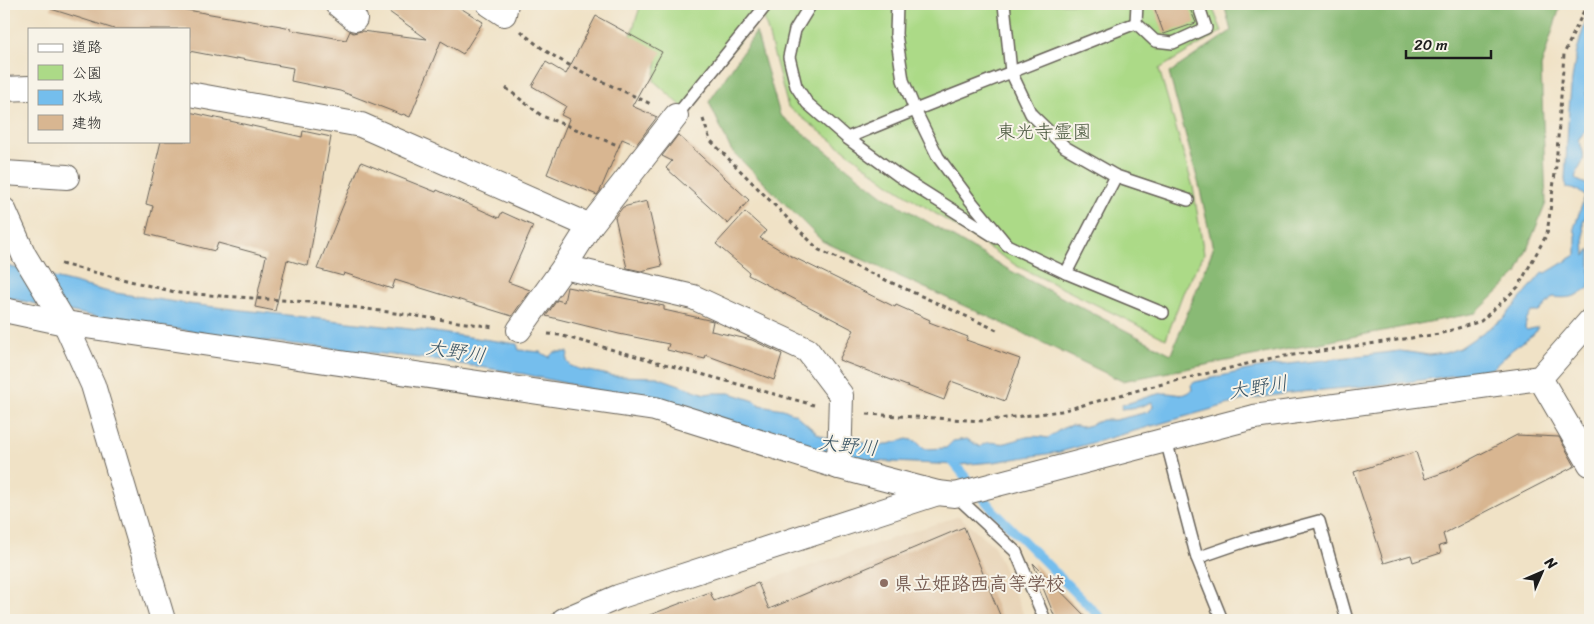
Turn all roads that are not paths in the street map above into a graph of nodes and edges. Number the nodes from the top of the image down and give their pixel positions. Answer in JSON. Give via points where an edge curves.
{"nodes":[{"id":1,"x":337,"y":4,"type":"edge"},
{"id":2,"x":767,"y":4,"type":"edge"},
{"id":3,"x":811,"y":4,"type":"edge"},
{"id":4,"x":898,"y":4,"type":"edge"},
{"id":5,"x":1004,"y":4,"type":"edge"},
{"id":6,"x":1137,"y":4,"type":"edge"},
{"id":7,"x":1198,"y":4,"type":"edge"},
{"id":8,"x":355,"y":20,"type":"dead end"},
{"id":9,"x":1136,"y":23,"type":"junction"},
{"id":10,"x":1011,"y":72,"type":"junction"},
{"id":11,"x":28,"y":88,"type":"edge"},
{"id":12,"x":4,"y":89,"type":"edge"},
{"id":13,"x":190,"y":94,"type":"edge"},
{"id":14,"x":914,"y":110,"type":"junction"},
{"id":15,"x":676,"y":116,"type":"joint"},
{"id":16,"x":847,"y":138,"type":"junction"},
{"id":17,"x":4,"y":173,"type":"edge"},
{"id":18,"x":1116,"y":176,"type":"junction"},
{"id":19,"x":67,"y":177,"type":"dead end"},
{"id":20,"x":1188,"y":200,"type":"dead end"},
{"id":21,"x":4,"y":210,"type":"edge"},
{"id":22,"x":590,"y":226,"type":"junction"},
{"id":23,"x":1007,"y":245,"type":"junction"},
{"id":24,"x":20,"y":257,"type":"edge"},
{"id":25,"x":564,"y":267,"type":"junction"},
{"id":26,"x":1066,"y":273,"type":"junction"},
{"id":27,"x":4,"y":310,"type":"edge"},
{"id":28,"x":1163,"y":313,"type":"dead end"},
{"id":29,"x":1590,"y":321,"type":"edge"},
{"id":30,"x":65,"y":323,"type":"junction"},
{"id":31,"x":519,"y":330,"type":"road end"},
{"id":32,"x":1540,"y":378,"type":"junction"},
{"id":33,"x":1166,"y":440,"type":"junction"},
{"id":34,"x":1590,"y":464,"type":"edge"},
{"id":35,"x":839,"y":467,"type":"junction"},
{"id":36,"x":946,"y":494,"type":"junction"},
{"id":37,"x":1197,"y":558,"type":"junction"},
{"id":38,"x":163,"y":620,"type":"edge"},
{"id":39,"x":564,"y":620,"type":"edge"},
{"id":40,"x":1045,"y":620,"type":"edge"},
{"id":41,"x":1222,"y":620,"type":"edge"},
{"id":42,"x":1347,"y":620,"type":"edge"}],
"edges":[{"from":1,"to":8,"type":"street"},
{"from":2,"to":15,"type":"lane"},
{"from":3,"to":16,"type":"lane","via":[[795,30],[789,58],[796,86],[807,103]]},
{"from":4,"to":14,"type":"lane","via":[[896,34],[903,80]]},
{"from":5,"to":10,"type":"lane"},
{"from":6,"to":9,"type":"lane"},
{"from":7,"to":9,"type":"lane","via":[[1206,28],[1173,43],[1154,41]]},
{"from":9,"to":10,"type":"lane"},
{"from":10,"to":14,"type":"lane"},
{"from":10,"to":18,"type":"lane","via":[[1031,114],[1065,147]]},
{"from":11,"to":12,"type":"street"},
{"from":13,"to":22,"type":"street","via":[[362,125]]},
{"from":14,"to":16,"type":"lane"},
{"from":14,"to":23,"type":"lane","via":[[938,157]]},
{"from":15,"to":22,"type":"street"},
{"from":16,"to":23,"type":"lane","via":[[899,176]]},
{"from":17,"to":19,"type":"street"},
{"from":18,"to":20,"type":"lane"},
{"from":18,"to":26,"type":"lane"},
{"from":21,"to":24,"type":"street"},
{"from":22,"to":25,"type":"street"},
{"from":23,"to":26,"type":"lane"},
{"from":24,"to":30,"type":"street"},
{"from":25,"to":31,"type":"street"},
{"from":25,"to":35,"type":"street","via":[[693,297],[807,350],[841,395]]},
{"from":26,"to":28,"type":"lane"},
{"from":27,"to":30,"type":"street"},
{"from":29,"to":32,"type":"street"},
{"from":30,"to":35,"type":"street","via":[[655,409]]},
{"from":30,"to":38,"type":"street","via":[[93,386]]},
{"from":32,"to":33,"type":"street","via":[[1254,417]]},
{"from":32,"to":34,"type":"street"},
{"from":33,"to":36,"type":"street"},
{"from":33,"to":37,"type":"lane"},
{"from":35,"to":36,"type":"street"},
{"from":36,"to":39,"type":"street","via":[[618,597]]},
{"from":36,"to":40,"type":"lane","via":[[1016,552]]},
{"from":37,"to":41,"type":"lane"},
{"from":37,"to":42,"type":"lane","via":[[1320,521]]}]}
